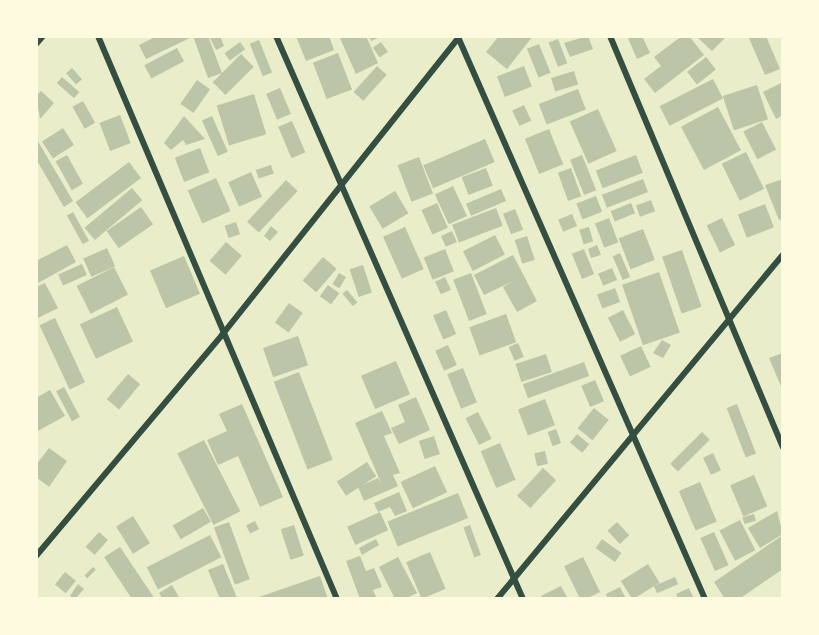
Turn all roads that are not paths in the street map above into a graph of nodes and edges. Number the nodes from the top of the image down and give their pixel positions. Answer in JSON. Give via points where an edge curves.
{"nodes":[{"id":1,"x":42,"y":36,"type":"edge"},
{"id":2,"x":98,"y":36,"type":"edge"},
{"id":3,"x":276,"y":36,"type":"edge"},
{"id":4,"x":610,"y":36,"type":"edge"},
{"id":5,"x":458,"y":37,"type":"edge"},
{"id":6,"x":36,"y":44,"type":"edge"},
{"id":7,"x":341,"y":185,"type":"junction"},
{"id":8,"x":783,"y":254,"type":"edge"},
{"id":9,"x":730,"y":316,"type":"junction"},
{"id":10,"x":222,"y":335,"type":"junction"},
{"id":11,"x":635,"y":432,"type":"junction"},
{"id":12,"x":783,"y":447,"type":"edge"},
{"id":13,"x":36,"y":556,"type":"edge"},
{"id":14,"x":515,"y":579,"type":"junction"},
{"id":15,"x":337,"y":599,"type":"edge"},
{"id":16,"x":497,"y":599,"type":"edge"},
{"id":17,"x":523,"y":599,"type":"edge"},
{"id":18,"x":705,"y":599,"type":"edge"}],
"edges":[{"from":1,"to":6,"type":"street"},
{"from":2,"to":10,"type":"street"},
{"from":3,"to":7,"type":"street"},
{"from":4,"to":9,"type":"street"},
{"from":5,"to":7,"type":"street"},
{"from":5,"to":11,"type":"street"},
{"from":7,"to":10,"type":"street"},
{"from":7,"to":14,"type":"street"},
{"from":8,"to":9,"type":"street"},
{"from":9,"to":11,"type":"street"},
{"from":9,"to":12,"type":"street"},
{"from":10,"to":13,"type":"street"},
{"from":10,"to":15,"type":"street"},
{"from":11,"to":14,"type":"street"},
{"from":11,"to":18,"type":"street"},
{"from":14,"to":16,"type":"street"},
{"from":14,"to":17,"type":"street"}]}
